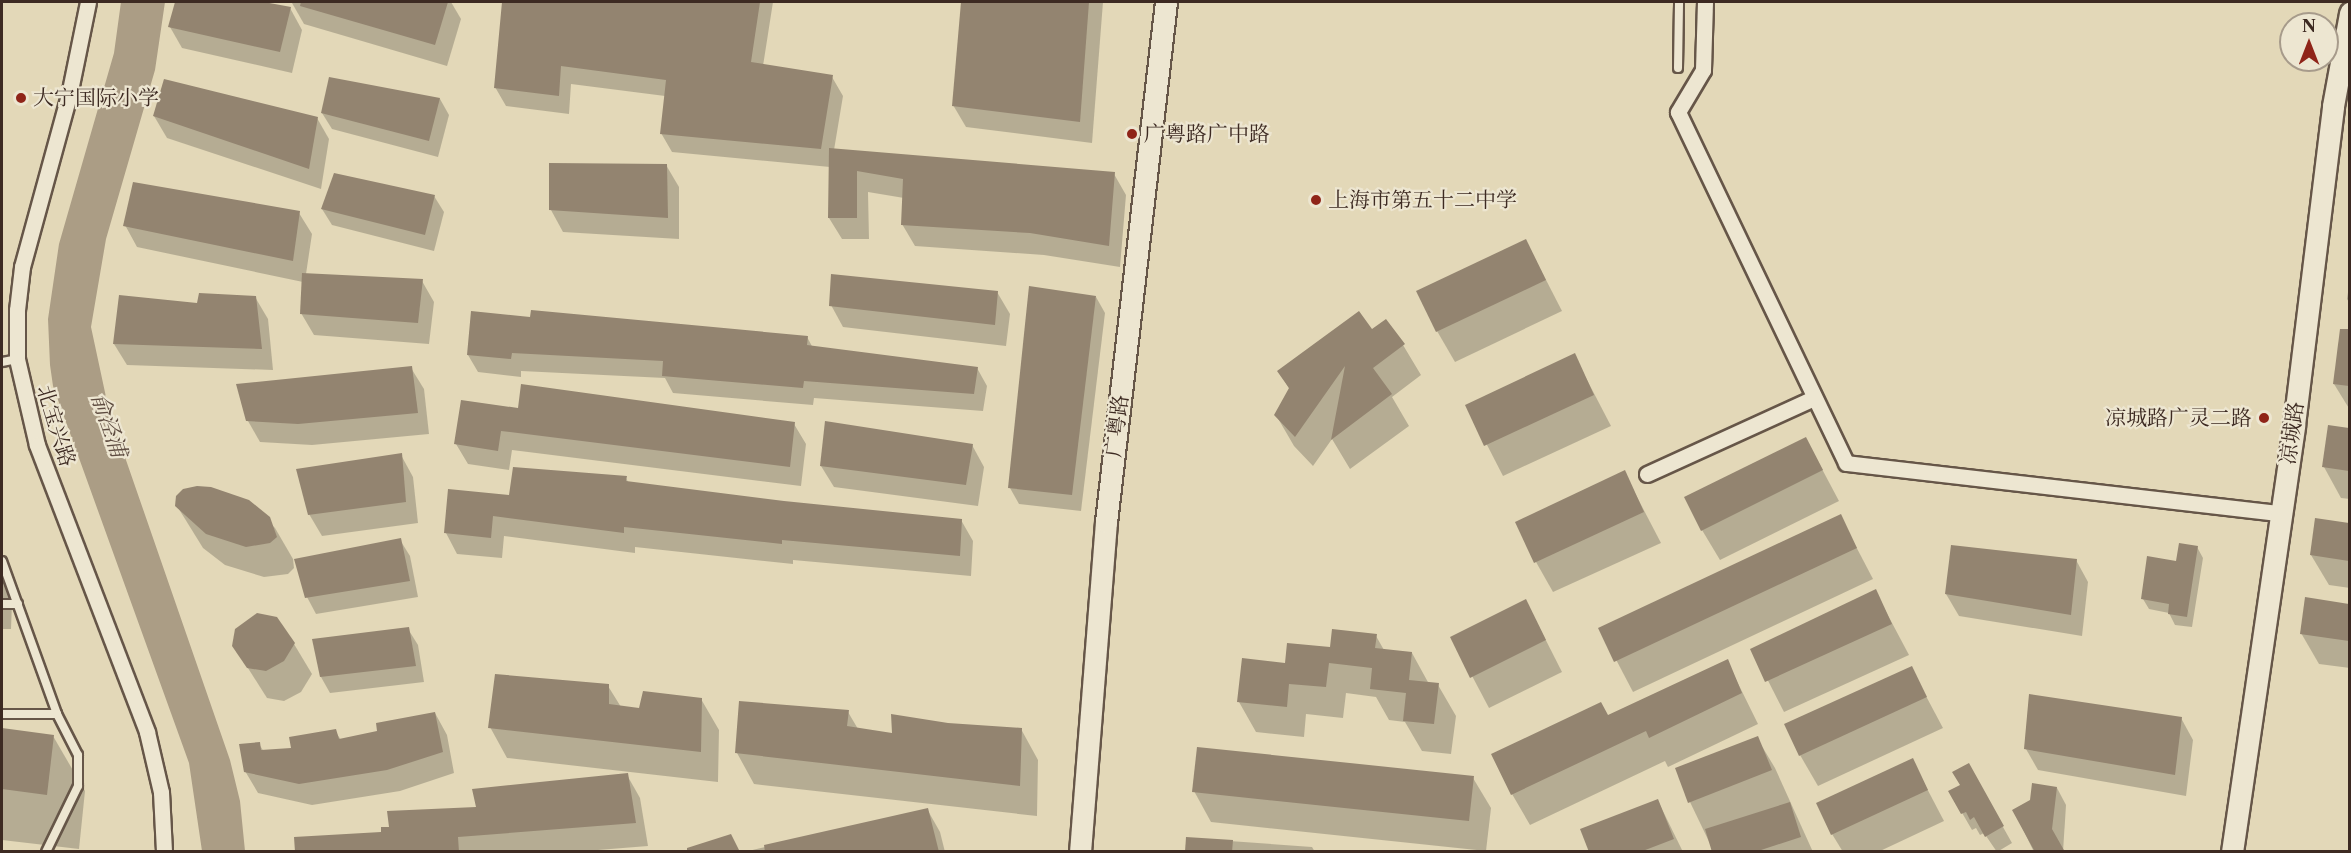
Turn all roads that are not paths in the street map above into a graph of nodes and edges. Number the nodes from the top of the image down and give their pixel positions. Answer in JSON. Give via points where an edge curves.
{"nodes":[{"id":1,"x":88,"y":2,"type":"edge"},
{"id":2,"x":1166,"y":2,"type":"edge"},
{"id":3,"x":1679,"y":2,"type":"edge"},
{"id":4,"x":1705,"y":2,"type":"edge"},
{"id":5,"x":2349,"y":13,"type":"edge"},
{"id":6,"x":1678,"y":68,"type":"dead end"},
{"id":7,"x":17,"y":359,"type":"junction"},
{"id":8,"x":2,"y":362,"type":"edge"},
{"id":9,"x":1814,"y":398,"type":"junction"},
{"id":10,"x":1647,"y":474,"type":"dead end"},
{"id":11,"x":2281,"y":513,"type":"junction"},
{"id":12,"x":2,"y":561,"type":"edge"},
{"id":13,"x":2,"y":604,"type":"edge"},
{"id":14,"x":18,"y":604,"type":"junction"},
{"id":15,"x":2,"y":714,"type":"edge"},
{"id":16,"x":57,"y":714,"type":"junction"},
{"id":17,"x":46,"y":852,"type":"edge"},
{"id":18,"x":164,"y":852,"type":"edge"},
{"id":19,"x":1080,"y":852,"type":"edge"},
{"id":20,"x":2232,"y":852,"type":"edge"}],
"edges":[{"from":1,"to":7,"type":"street","name":"北宝兴路","via":[[69,95],[22,267]]},
{"from":2,"to":19,"type":"main road","name":"广粤路","via":[[1106,522]]},
{"from":3,"to":6,"type":"lane"},
{"from":4,"to":9,"type":"street","via":[[1703,70],[1678,112]]},
{"from":5,"to":11,"type":"main road","name":"凉城路","via":[[2333,106]]},
{"from":7,"to":8,"type":"lane"},
{"from":7,"to":18,"type":"street","name":"北宝兴路","via":[[38,445],[147,732],[161,792]]},
{"from":9,"to":10,"type":"street"},
{"from":9,"to":11,"type":"street","via":[[1846,463]]},
{"from":11,"to":20,"type":"main road","name":"凉城路"},
{"from":12,"to":14,"type":"lane"},
{"from":13,"to":14,"type":"lane"},
{"from":14,"to":16,"type":"lane"},
{"from":15,"to":16,"type":"lane"},
{"from":16,"to":17,"type":"lane","via":[[78,755],[78,786]]}]}
